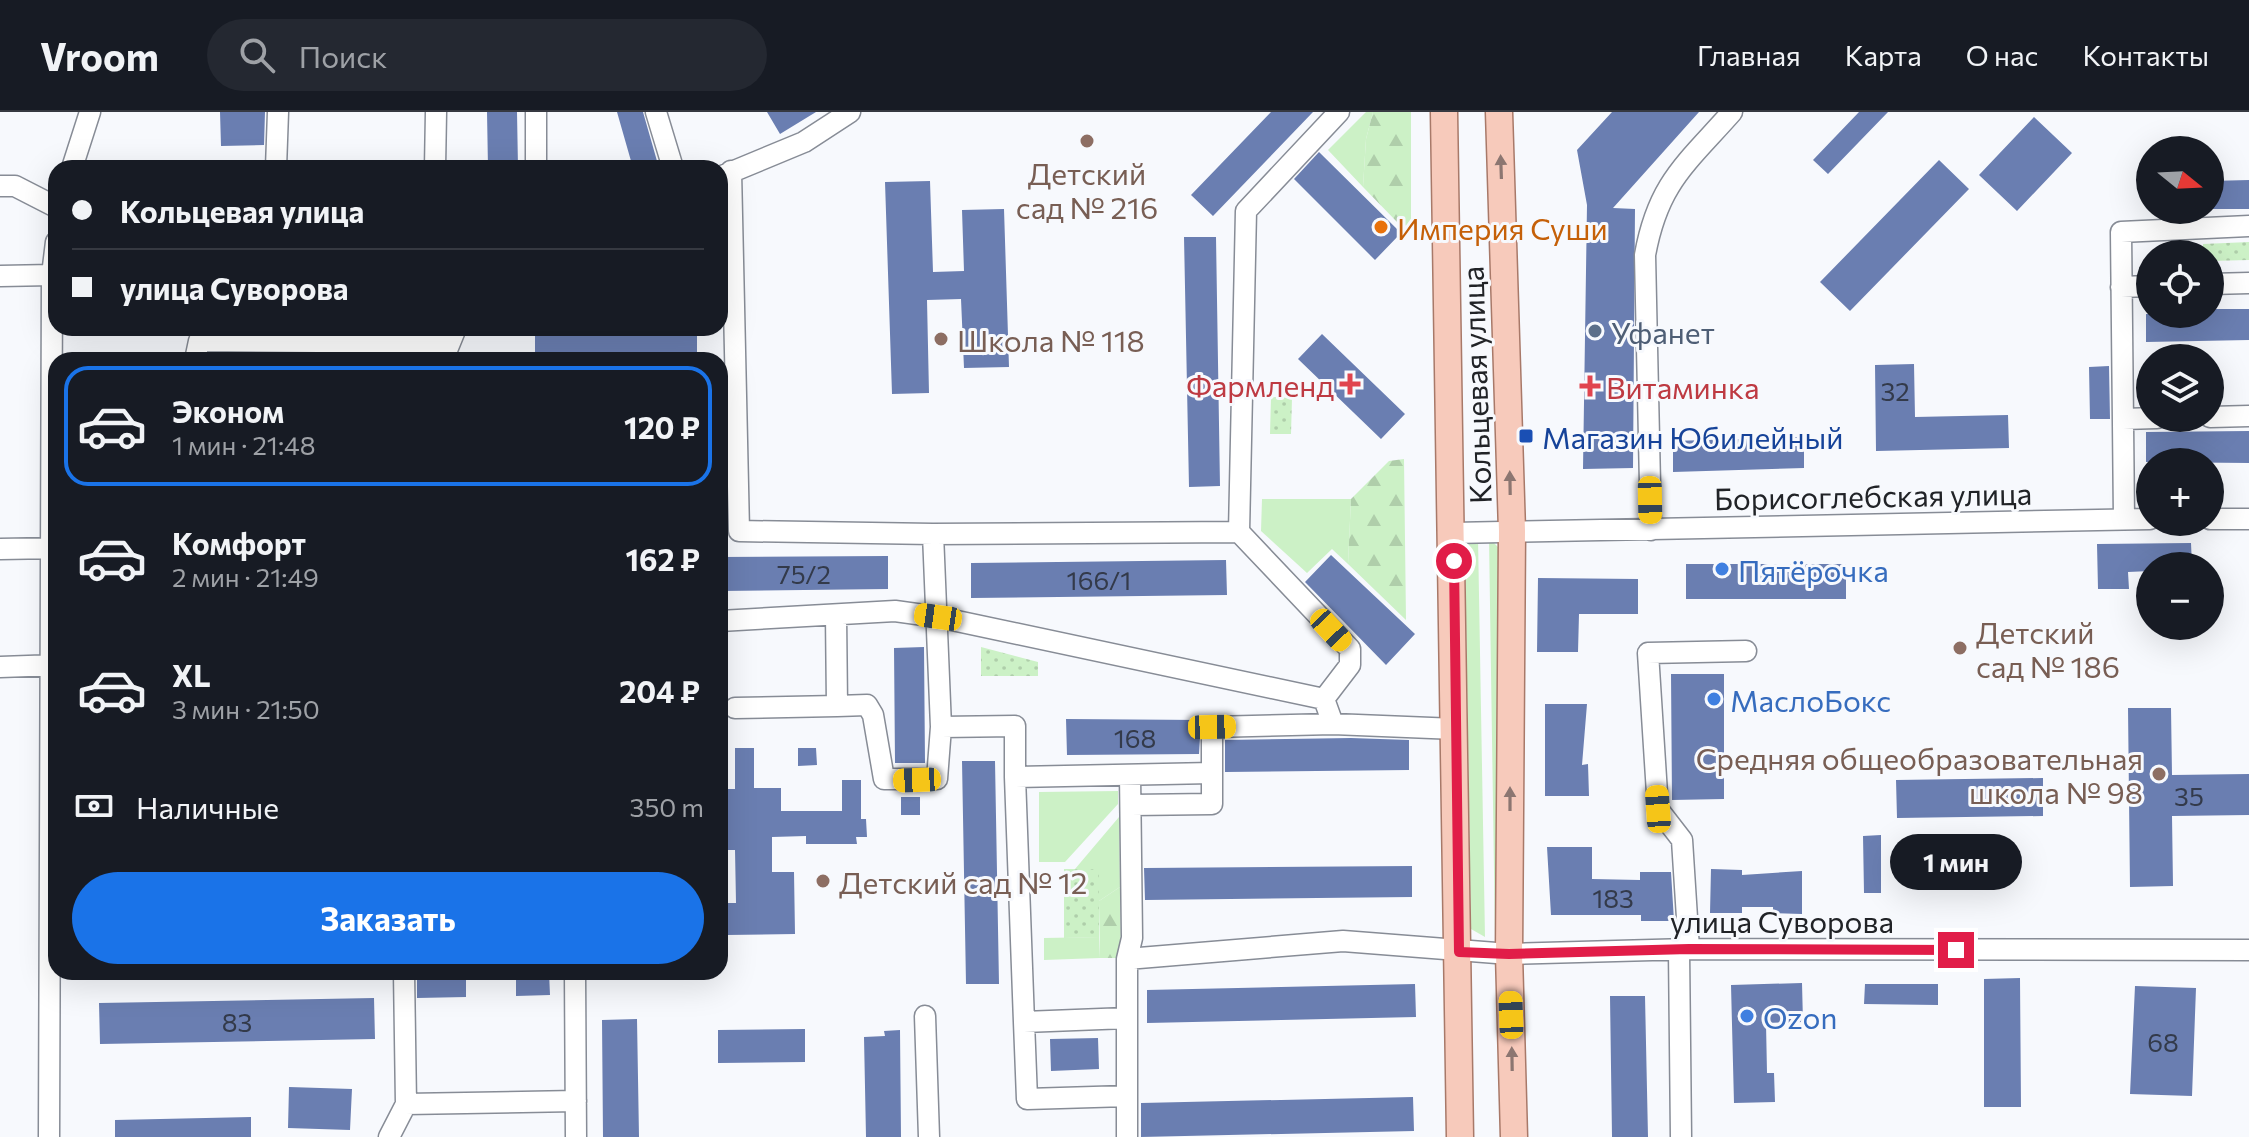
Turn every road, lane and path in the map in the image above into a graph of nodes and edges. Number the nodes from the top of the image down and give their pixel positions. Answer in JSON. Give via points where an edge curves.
{"nodes":[{"id":1,"x":90,"y":112,"type":"edge"},
{"id":2,"x":278,"y":112,"type":"edge"},
{"id":3,"x":436,"y":112,"type":"edge"},
{"id":4,"x":536,"y":112,"type":"edge"},
{"id":5,"x":656,"y":112,"type":"edge"},
{"id":6,"x":1339,"y":112,"type":"edge"},
{"id":7,"x":1444,"y":112,"type":"edge"},
{"id":8,"x":1499,"y":112,"type":"edge"},
{"id":9,"x":1732,"y":112,"type":"edge"},
{"id":10,"x":838,"y":116,"type":"edge"},
{"id":11,"x":75,"y":160,"type":"edge"},
{"id":12,"x":276,"y":160,"type":"edge"},
{"id":13,"x":435,"y":160,"type":"edge"},
{"id":14,"x":536,"y":160,"type":"edge"},
{"id":15,"x":671,"y":160,"type":"edge"},
{"id":16,"x":728,"y":173,"type":"edge"},
{"id":17,"x":0,"y":186,"type":"edge"},
{"id":18,"x":48,"y":203,"type":"edge"},
{"id":19,"x":2249,"y":226,"type":"edge"},
{"id":20,"x":728,"y":229,"type":"edge"},
{"id":21,"x":48,"y":275,"type":"edge"},
{"id":22,"x":0,"y":276,"type":"edge"},
{"id":23,"x":2249,"y":283,"type":"edge"},
{"id":24,"x":2224,"y":284,"type":"edge"},
{"id":25,"x":2136,"y":286,"type":"edge"},
{"id":26,"x":2121,"y":287,"type":"junction"},
{"id":27,"x":197,"y":343,"type":"edge"},
{"id":28,"x":449,"y":344,"type":"edge"},
{"id":29,"x":2249,"y":416,"type":"edge"},
{"id":30,"x":2224,"y":417,"type":"edge"},
{"id":31,"x":2123,"y":419,"type":"junction"},
{"id":32,"x":2136,"y":419,"type":"edge"},
{"id":33,"x":2124,"y":519,"type":"junction"},
{"id":34,"x":2136,"y":519,"type":"edge"},
{"id":35,"x":2224,"y":519,"type":"edge"},
{"id":36,"x":2249,"y":519,"type":"edge"},
{"id":37,"x":1651,"y":530,"type":"junction"},
{"id":38,"x":1512,"y":531,"type":"junction"},
{"id":39,"x":1239,"y":532,"type":"junction"},
{"id":40,"x":1453,"y":533,"type":"junction"},
{"id":41,"x":933,"y":534,"type":"junction"},
{"id":42,"x":48,"y":548,"type":"edge"},
{"id":43,"x":0,"y":549,"type":"edge"},
{"id":44,"x":836,"y":615,"type":"junction"},
{"id":45,"x":938,"y":617,"type":"junction"},
{"id":46,"x":728,"y":621,"type":"edge"},
{"id":47,"x":1746,"y":651,"type":"dead end"},
{"id":48,"x":48,"y":665,"type":"edge"},
{"id":49,"x":0,"y":667,"type":"edge"},
{"id":50,"x":1324,"y":699,"type":"junction"},
{"id":51,"x":837,"y":706,"type":"junction"},
{"id":52,"x":735,"y":708,"type":"dead end"},
{"id":53,"x":1333,"y":724,"type":"junction"},
{"id":54,"x":941,"y":727,"type":"junction"},
{"id":55,"x":1456,"y":729,"type":"junction"},
{"id":56,"x":1212,"y":773,"type":"junction"},
{"id":57,"x":1130,"y":775,"type":"junction"},
{"id":58,"x":1015,"y":777,"type":"junction"},
{"id":59,"x":1131,"y":805,"type":"junction"},
{"id":60,"x":1684,"y":950,"type":"junction"},
{"id":61,"x":2249,"y":950,"type":"edge"},
{"id":62,"x":1459,"y":952,"type":"junction"},
{"id":63,"x":1509,"y":954,"type":"junction"},
{"id":64,"x":1127,"y":959,"type":"junction"},
{"id":65,"x":52,"y":980,"type":"edge"},
{"id":66,"x":404,"y":980,"type":"edge"},
{"id":67,"x":575,"y":980,"type":"edge"},
{"id":68,"x":925,"y":1016,"type":"dead end"},
{"id":69,"x":1127,"y":1018,"type":"junction"},
{"id":70,"x":1024,"y":1022,"type":"junction"},
{"id":71,"x":1127,"y":1096,"type":"junction"},
{"id":72,"x":576,"y":1101,"type":"junction"},
{"id":73,"x":406,"y":1104,"type":"junction"},
{"id":74,"x":49,"y":1137,"type":"edge"},
{"id":75,"x":389,"y":1137,"type":"edge"},
{"id":76,"x":576,"y":1137,"type":"edge"},
{"id":77,"x":929,"y":1137,"type":"edge"},
{"id":78,"x":1127,"y":1137,"type":"edge"},
{"id":79,"x":1460,"y":1137,"type":"edge"},
{"id":80,"x":1514,"y":1137,"type":"edge"},
{"id":81,"x":1681,"y":1137,"type":"edge"}],
"edges":[{"from":1,"to":11,"type":"street"},
{"from":2,"to":12,"type":"street"},
{"from":3,"to":13,"type":"street"},
{"from":4,"to":14,"type":"street"},
{"from":5,"to":15,"type":"street"},
{"from":6,"to":39,"type":"street","via":[[1246,211]]},
{"from":7,"to":40,"type":"main road","name":"Кольцевая улица"},
{"from":38,"to":8,"type":"main road","name":"Кольцевая улица","one_way":true},
{"from":9,"to":37,"type":"street","via":[[1666,187],[1651,218],[1645,255]]},
{"from":10,"to":16,"type":"street","via":[[804,142]]},
{"from":17,"to":18,"type":"street","via":[[15,186]]},
{"from":19,"to":26,"type":"street","via":[[2121,232]]},
{"from":20,"to":41,"type":"street","via":[[739,531]]},
{"from":21,"to":22,"type":"street"},
{"from":23,"to":24,"type":"street"},
{"from":25,"to":26,"type":"street"},
{"from":26,"to":31,"type":"street"},
{"from":27,"to":28,"type":"street"},
{"from":29,"to":30,"type":"street"},
{"from":31,"to":32,"type":"street"},
{"from":31,"to":33,"type":"street"},
{"from":33,"to":34,"type":"street","name":"Борисоглебская улица"},
{"from":33,"to":37,"type":"street","name":"Борисоглебская улица"},
{"from":35,"to":36,"type":"street"},
{"from":37,"to":38,"type":"street","name":"Борисоглебская улица"},
{"from":38,"to":40,"type":"street","name":"Борисоглебская улица"},
{"from":63,"to":38,"type":"main road","name":"Кольцевая улица","one_way":true},
{"from":39,"to":41,"type":"street"},
{"from":39,"to":50,"type":"street","via":[[1350,649],[1350,665]]},
{"from":40,"to":55,"type":"main road","name":"Кольцевая улица"},
{"from":41,"to":45,"type":"street"},
{"from":42,"to":43,"type":"street"},
{"from":44,"to":45,"type":"street","via":[[895,611]]},
{"from":44,"to":46,"type":"street"},
{"from":44,"to":51,"type":"street"},
{"from":45,"to":50,"type":"street"},
{"from":45,"to":54,"type":"street"},
{"from":47,"to":60,"type":"street","via":[[1648,653],[1658,809],[1682,840]]},
{"from":48,"to":49,"type":"street"},
{"from":50,"to":53,"type":"street"},
{"from":51,"to":52,"type":"street"},
{"from":51,"to":54,"type":"street","via":[[867,705],[884,779],[937,779]]},
{"from":53,"to":55,"type":"street"},
{"from":53,"to":56,"type":"street","via":[[1212,727]]},
{"from":54,"to":58,"type":"street","via":[[1015,726]]},
{"from":55,"to":62,"type":"main road","name":"Кольцевая улица"},
{"from":56,"to":57,"type":"street"},
{"from":56,"to":59,"type":"street","via":[[1212,804]]},
{"from":57,"to":58,"type":"street"},
{"from":57,"to":59,"type":"street"},
{"from":58,"to":70,"type":"street"},
{"from":59,"to":64,"type":"street","via":[[1132,938]]},
{"from":60,"to":61,"type":"street","name":"улица Суворова"},
{"from":60,"to":63,"type":"street","name":"улица Суворова"},
{"from":60,"to":81,"type":"street"},
{"from":62,"to":63,"type":"street","name":"улица Суворова"},
{"from":62,"to":64,"type":"street","name":"улица Суворова","via":[[1343,941]]},
{"from":62,"to":79,"type":"main road","name":"Кольцевая улица"},
{"from":80,"to":63,"type":"main road","name":"Кольцевая улица","one_way":true},
{"from":64,"to":69,"type":"street"},
{"from":65,"to":74,"type":"street"},
{"from":66,"to":73,"type":"street"},
{"from":67,"to":72,"type":"street"},
{"from":68,"to":77,"type":"street"},
{"from":69,"to":70,"type":"street"},
{"from":69,"to":71,"type":"street"},
{"from":70,"to":71,"type":"street","via":[[1027,1099]]},
{"from":71,"to":78,"type":"street"},
{"from":72,"to":73,"type":"street"},
{"from":72,"to":76,"type":"street"},
{"from":73,"to":75,"type":"street"}]}
